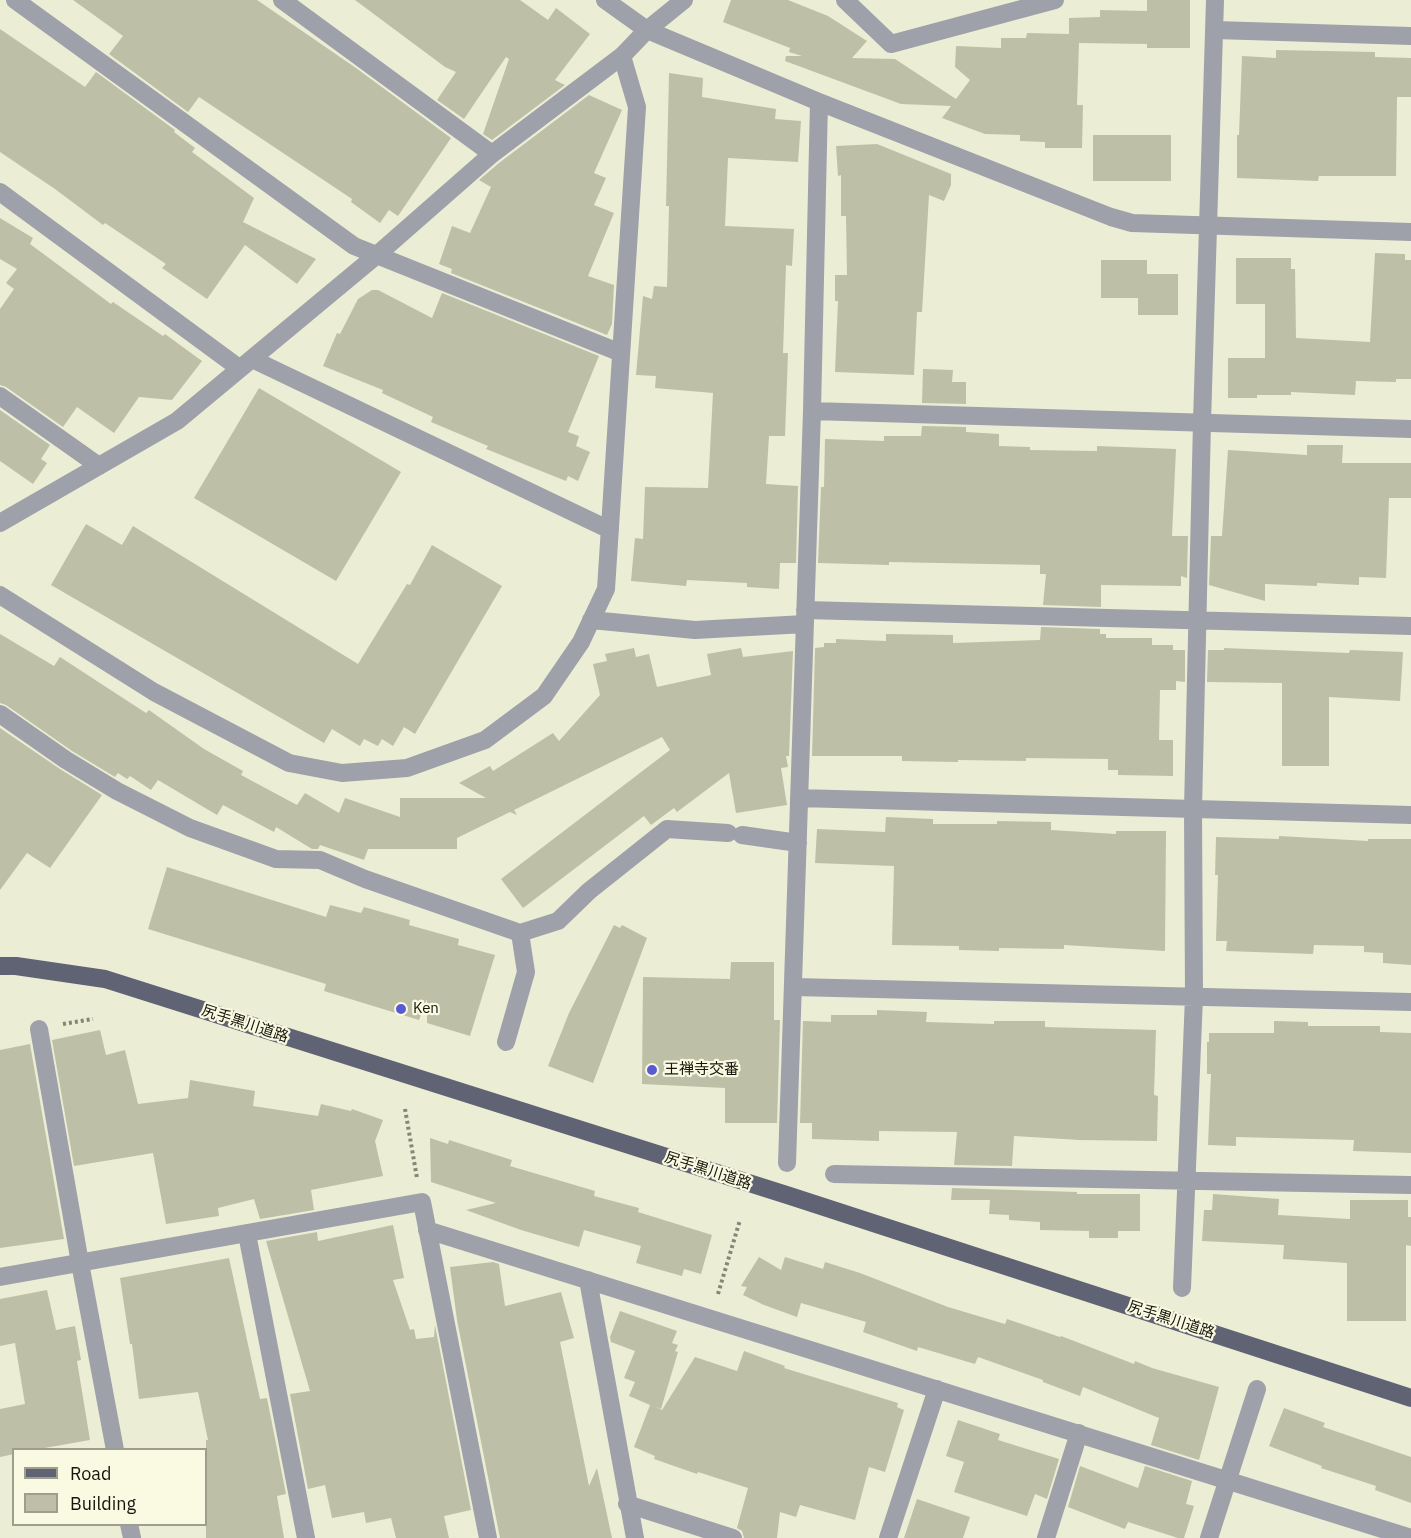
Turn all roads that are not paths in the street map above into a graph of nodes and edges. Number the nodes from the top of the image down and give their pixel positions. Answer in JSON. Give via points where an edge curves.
{"nodes":[{"id":1,"x":15,"y":0,"type":"edge"},
{"id":2,"x":282,"y":0,"type":"edge"},
{"id":3,"x":605,"y":0,"type":"edge"},
{"id":4,"x":684,"y":0,"type":"edge"},
{"id":5,"x":845,"y":0,"type":"edge"},
{"id":6,"x":1055,"y":0,"type":"edge"},
{"id":7,"x":1215,"y":0,"type":"edge"},
{"id":8,"x":647,"y":30,"type":"junction"},
{"id":9,"x":1215,"y":30,"type":"junction"},
{"id":10,"x":1411,"y":36,"type":"edge"},
{"id":11,"x":622,"y":56,"type":"junction"},
{"id":12,"x":819,"y":102,"type":"junction"},
{"id":13,"x":492,"y":154,"type":"junction"},
{"id":14,"x":0,"y":192,"type":"edge"},
{"id":15,"x":1208,"y":226,"type":"junction"},
{"id":16,"x":1411,"y":232,"type":"edge"},
{"id":17,"x":378,"y":254,"type":"junction"},
{"id":18,"x":621,"y":353,"type":"junction"},
{"id":19,"x":245,"y":364,"type":"junction"},
{"id":20,"x":0,"y":396,"type":"edge"},
{"id":21,"x":812,"y":411,"type":"junction"},
{"id":22,"x":1202,"y":422,"type":"junction"},
{"id":23,"x":1411,"y":429,"type":"edge"},
{"id":24,"x":99,"y":466,"type":"junction"},
{"id":25,"x":0,"y":523,"type":"edge"},
{"id":26,"x":610,"y":530,"type":"junction"},
{"id":27,"x":0,"y":595,"type":"edge"},
{"id":28,"x":805,"y":617,"type":"junction"},
{"id":29,"x":591,"y":620,"type":"junction"},
{"id":30,"x":1197,"y":621,"type":"junction"},
{"id":31,"x":1411,"y":626,"type":"edge"},
{"id":32,"x":0,"y":714,"type":"edge"},
{"id":33,"x":799,"y":798,"type":"junction"},
{"id":34,"x":1193,"y":808,"type":"junction"},
{"id":35,"x":1411,"y":814,"type":"edge"},
{"id":36,"x":798,"y":843,"type":"junction"},
{"id":37,"x":520,"y":933,"type":"junction"},
{"id":38,"x":0,"y":966,"type":"edge"},
{"id":39,"x":794,"y":987,"type":"junction"},
{"id":40,"x":1194,"y":997,"type":"junction"},
{"id":41,"x":1411,"y":1002,"type":"edge"},
{"id":42,"x":39,"y":1029,"type":"dead end"},
{"id":43,"x":506,"y":1041,"type":"dead end"},
{"id":44,"x":787,"y":1163,"type":"dead end"},
{"id":45,"x":834,"y":1174,"type":"dead end"},
{"id":46,"x":1187,"y":1180,"type":"junction"},
{"id":47,"x":1411,"y":1185,"type":"edge"},
{"id":48,"x":427,"y":1230,"type":"junction"},
{"id":49,"x":247,"y":1234,"type":"junction"},
{"id":50,"x":80,"y":1263,"type":"junction"},
{"id":51,"x":0,"y":1277,"type":"edge"},
{"id":52,"x":588,"y":1280,"type":"junction"},
{"id":53,"x":1182,"y":1288,"type":"dead end"},
{"id":54,"x":938,"y":1389,"type":"junction"},
{"id":55,"x":1257,"y":1389,"type":"dead end"},
{"id":56,"x":1411,"y":1398,"type":"edge"},
{"id":57,"x":1079,"y":1433,"type":"junction"},
{"id":58,"x":115,"y":1448,"type":"edge"},
{"id":59,"x":1228,"y":1480,"type":"junction"},
{"id":60,"x":627,"y":1504,"type":"junction"},
{"id":61,"x":306,"y":1538,"type":"edge"},
{"id":62,"x":488,"y":1538,"type":"edge"},
{"id":63,"x":635,"y":1538,"type":"edge"},
{"id":64,"x":732,"y":1538,"type":"edge"},
{"id":65,"x":888,"y":1538,"type":"edge"},
{"id":66,"x":1046,"y":1538,"type":"edge"},
{"id":67,"x":1209,"y":1538,"type":"edge"},
{"id":68,"x":1411,"y":1538,"type":"edge"}],
"edges":[{"from":1,"to":17,"type":"street","via":[[354,246]]},
{"from":2,"to":13,"type":"street"},
{"from":3,"to":8,"type":"street"},
{"from":4,"to":8,"type":"street"},
{"from":5,"to":6,"type":"street","via":[[891,44]]},
{"from":7,"to":9,"type":"street"},
{"from":8,"to":11,"type":"street"},
{"from":8,"to":12,"type":"street"},
{"from":9,"to":10,"type":"street"},
{"from":9,"to":15,"type":"street"},
{"from":11,"to":13,"type":"street"},
{"from":11,"to":18,"type":"street","via":[[637,107]]},
{"from":12,"to":15,"type":"street","via":[[1111,217],[1132,223]]},
{"from":12,"to":21,"type":"street"},
{"from":13,"to":17,"type":"street"},
{"from":14,"to":19,"type":"street"},
{"from":15,"to":16,"type":"street"},
{"from":15,"to":22,"type":"street"},
{"from":17,"to":18,"type":"street"},
{"from":17,"to":19,"type":"street"},
{"from":18,"to":26,"type":"street"},
{"from":19,"to":24,"type":"street","via":[[177,421]]},
{"from":19,"to":26,"type":"street"},
{"from":20,"to":24,"type":"street"},
{"from":21,"to":22,"type":"street"},
{"from":21,"to":28,"type":"street"},
{"from":22,"to":23,"type":"street"},
{"from":22,"to":30,"type":"street"},
{"from":24,"to":25,"type":"street"},
{"from":26,"to":29,"type":"street","via":[[606,589]]},
{"from":27,"to":29,"type":"street","via":[[154,692],[289,763],[342,772],[407,768],[485,740],[544,696],[581,642]]},
{"from":28,"to":29,"type":"street","via":[[694,630]]},
{"from":28,"to":30,"type":"street"},
{"from":28,"to":33,"type":"street"},
{"from":30,"to":31,"type":"street"},
{"from":30,"to":34,"type":"street"},
{"from":32,"to":37,"type":"street","via":[[117,791],[190,828],[276,859],[320,860]]},
{"from":33,"to":34,"type":"street"},
{"from":33,"to":36,"type":"street"},
{"from":34,"to":35,"type":"street"},
{"from":34,"to":40,"type":"street"},
{"from":36,"to":37,"type":"street","via":[[667,829],[558,921]]},
{"from":36,"to":39,"type":"street"},
{"from":37,"to":43,"type":"street","via":[[526,972]]},
{"from":38,"to":56,"type":"main road","name":"尻手黒川道路","via":[[105,979]]},
{"from":39,"to":40,"type":"street"},
{"from":39,"to":44,"type":"street"},
{"from":40,"to":41,"type":"street"},
{"from":40,"to":46,"type":"street"},
{"from":42,"to":50,"type":"street"},
{"from":45,"to":46,"type":"street"},
{"from":46,"to":47,"type":"street"},
{"from":46,"to":53,"type":"street"},
{"from":48,"to":49,"type":"street","via":[[422,1203]]},
{"from":48,"to":52,"type":"street"},
{"from":48,"to":62,"type":"street"},
{"from":49,"to":50,"type":"street"},
{"from":49,"to":61,"type":"street"},
{"from":50,"to":51,"type":"street"},
{"from":50,"to":58,"type":"street"},
{"from":52,"to":54,"type":"street"},
{"from":52,"to":60,"type":"street"},
{"from":54,"to":57,"type":"street"},
{"from":54,"to":65,"type":"street"},
{"from":55,"to":59,"type":"street"},
{"from":57,"to":59,"type":"street"},
{"from":57,"to":66,"type":"street"},
{"from":59,"to":67,"type":"street"},
{"from":59,"to":68,"type":"street"},
{"from":60,"to":63,"type":"street"},
{"from":60,"to":64,"type":"street"}]}
